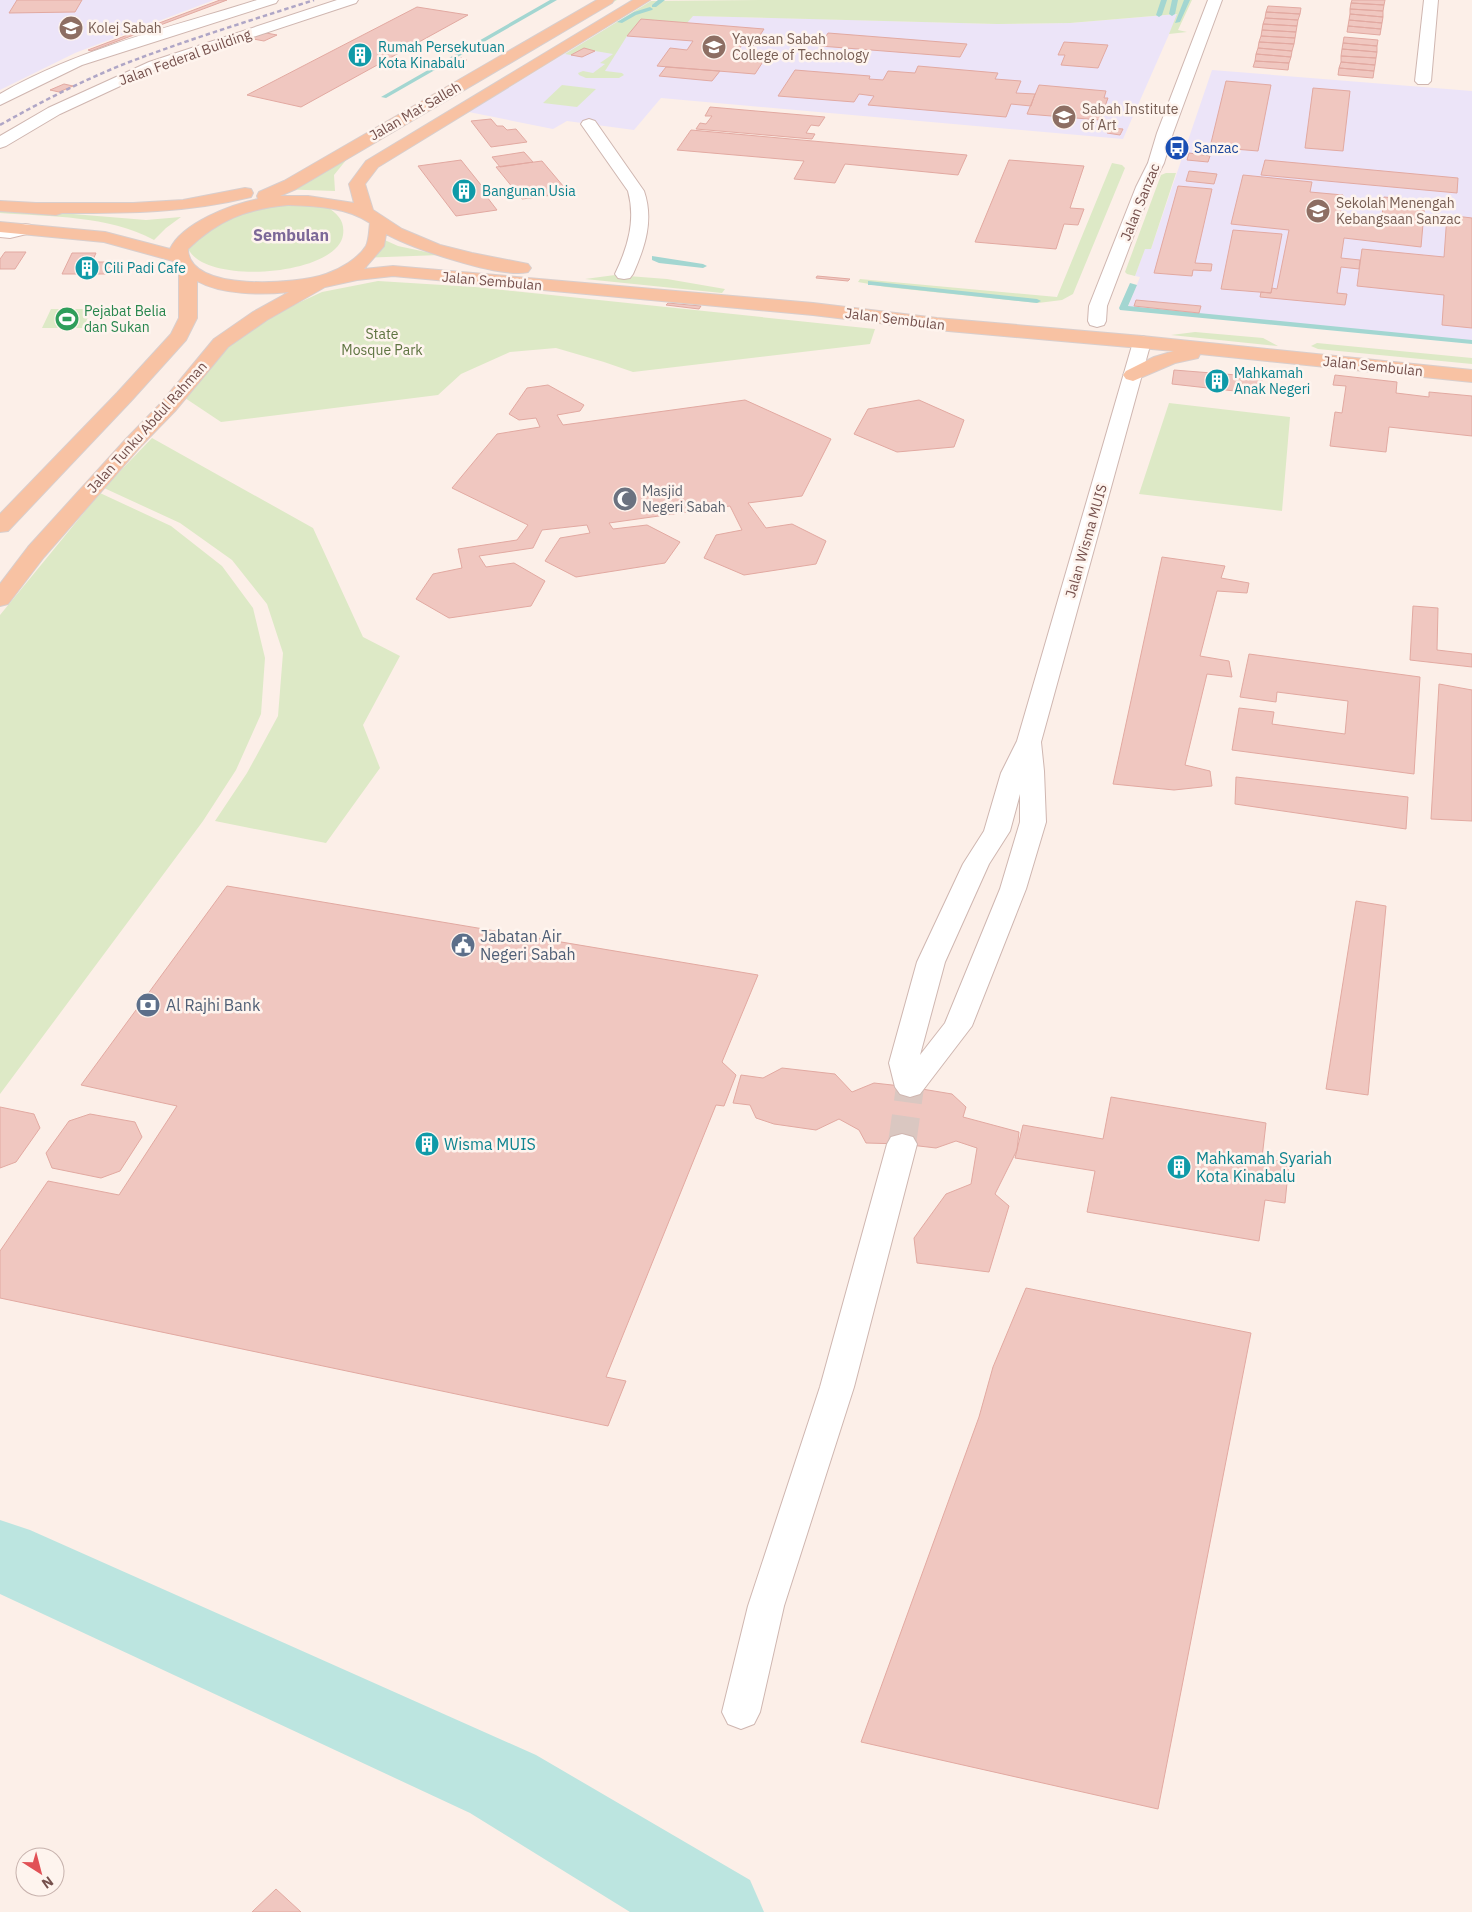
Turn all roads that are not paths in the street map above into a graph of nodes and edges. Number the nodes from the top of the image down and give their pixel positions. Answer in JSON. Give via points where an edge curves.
{"nodes":[{"id":1,"x":271,"y":0,"type":"edge"},
{"id":2,"x":351,"y":0,"type":"edge"},
{"id":3,"x":607,"y":0,"type":"edge"},
{"id":4,"x":643,"y":0,"type":"edge"},
{"id":5,"x":1215,"y":0,"type":"edge"},
{"id":6,"x":1431,"y":0,"type":"edge"},
{"id":7,"x":191,"y":26,"type":"junction"},
{"id":8,"x":264,"y":30,"type":"junction"},
{"id":9,"x":1423,"y":81,"type":"dead end"},
{"id":10,"x":0,"y":100,"type":"edge"},
{"id":11,"x":589,"y":124,"type":"dead end"},
{"id":12,"x":0,"y":143,"type":"edge"},
{"id":13,"x":290,"y":185,"type":"junction"},
{"id":14,"x":0,"y":206,"type":"edge"},
{"id":15,"x":240,"y":207,"type":"junction"},
{"id":16,"x":38,"y":208,"type":"junction"},
{"id":17,"x":372,"y":217,"type":"junction"},
{"id":18,"x":0,"y":227,"type":"edge"},
{"id":19,"x":25,"y":229,"type":"junction"},
{"id":20,"x":0,"y":232,"type":"edge"},
{"id":21,"x":184,"y":264,"type":"junction"},
{"id":22,"x":624,"y":274,"type":"junction"},
{"id":23,"x":490,"y":281,"type":"junction"},
{"id":24,"x":319,"y":283,"type":"junction"},
{"id":25,"x":521,"y":284,"type":"junction"},
{"id":26,"x":901,"y":302,"type":"dead end"},
{"id":27,"x":958,"y":308,"type":"dead end"},
{"id":28,"x":260,"y":316,"type":"junction"},
{"id":29,"x":1033,"y":317,"type":"junction"},
{"id":30,"x":1097,"y":320,"type":"junction"},
{"id":31,"x":1162,"y":326,"type":"dead end"},
{"id":32,"x":1192,"y":329,"type":"dead end"},
{"id":33,"x":1270,"y":338,"type":"junction"},
{"id":34,"x":1142,"y":342,"type":"junction"},
{"id":35,"x":1230,"y":342,"type":"junction"},
{"id":36,"x":1472,"y":358,"type":"edge"},
{"id":37,"x":1315,"y":360,"type":"junction"},
{"id":38,"x":1133,"y":374,"type":"junction"},
{"id":39,"x":1472,"y":376,"type":"edge"},
{"id":40,"x":0,"y":526,"type":"edge"},
{"id":41,"x":0,"y":599,"type":"edge"},
{"id":42,"x":1029,"y":741,"type":"junction"},
{"id":43,"x":902,"y":1144,"type":"tunnel mouth"},
{"id":44,"x":741,"y":1712,"type":"dead end"}],
"edges":[{"from":1,"to":7,"type":"street","name":"Jalan Federal Building"},
{"from":2,"to":8,"type":"street","name":"Jalan Federal Building"},
{"from":3,"to":13,"type":"main road","name":"Jalan Mat Salleh"},
{"from":4,"to":17,"type":"main road","name":"Jalan Mat Salleh","via":[[372,164],[357,184]]},
{"from":5,"to":30,"type":"street","name":"Jalan Sanzac","via":[[1156,162],[1098,306]]},
{"from":6,"to":9,"type":"street"},
{"from":7,"to":8,"type":"street","via":[[231,22]]},
{"from":7,"to":10,"type":"street","name":"Jalan Federal Building","via":[[77,62]]},
{"from":8,"to":12,"type":"street","name":"Jalan Federal Building","via":[[154,65],[54,111]]},
{"from":11,"to":22,"type":"street","via":[[641,202],[633,256]]},
{"from":13,"to":15,"type":"main road","name":"Jalan Mat Salleh"},
{"from":13,"to":16,"type":"main road","via":[[183,205]]},
{"from":14,"to":16,"type":"main road"},
{"from":15,"to":16,"type":"main road","name":"Jalan Sembulan","via":[[191,215],[135,216]]},
{"from":15,"to":17,"type":"main road","name":"Jalan Sembulan","via":[[296,199],[344,206]]},
{"from":15,"to":21,"type":"main road","via":[[204,225],[185,241],[179,248]]},
{"from":17,"to":22,"type":"main road","name":"Jalan Sembulan","via":[[422,244],[489,263],[539,270]]},
{"from":17,"to":24,"type":"main road","via":[[380,232],[372,252],[360,264]]},
{"from":18,"to":19,"type":"main road"},
{"from":19,"to":20,"type":"street"},
{"from":19,"to":21,"type":"main road","via":[[105,237]]},
{"from":21,"to":24,"type":"main road","via":[[211,280],[247,288]]},
{"from":21,"to":40,"type":"main road","via":[[188,318],[179,336]]},
{"from":22,"to":25,"type":"main road","via":[[595,284]]},
{"from":22,"to":26,"type":"main road","name":"Jalan Sembulan"},
{"from":23,"to":24,"type":"main road","name":"Jalan Sembulan","via":[[393,272]]},
{"from":23,"to":25,"type":"main road","name":"Jalan Sembulan"},
{"from":23,"to":28,"type":"main road","via":[[389,281],[362,285],[307,297]]},
{"from":24,"to":28,"type":"main road","name":"Jalan Tunku Abdul Rahman"},
{"from":25,"to":34,"type":"main road","name":"Jalan Sembulan"},
{"from":27,"to":29,"type":"main road","name":"Jalan Sembulan"},
{"from":28,"to":41,"type":"main road","name":"Jalan Tunku Abdul Rahman","via":[[221,343],[168,407],[36,552]]},
{"from":29,"to":30,"type":"main road","name":"Jalan Sembulan"},
{"from":29,"to":34,"type":"main road","via":[[1054,323],[1114,330]]},
{"from":30,"to":31,"type":"main road","name":"Jalan Sembulan"},
{"from":32,"to":34,"type":"main road"},
{"from":33,"to":35,"type":"main road","name":"Jalan Sembulan"},
{"from":33,"to":36,"type":"main road","name":"Jalan Sembulan"},
{"from":33,"to":37,"type":"main road","via":[[1300,349]]},
{"from":34,"to":35,"type":"main road","name":"Jalan Sembulan"},
{"from":34,"to":38,"type":"street","name":"Jalan Wisma MUIS"},
{"from":35,"to":37,"type":"main road","name":"Jalan Sembulan"},
{"from":35,"to":38,"type":"main road","via":[[1166,358]]},
{"from":37,"to":39,"type":"main road","name":"Jalan Sembulan"},
{"from":38,"to":42,"type":"street","name":"Jalan Wisma MUIS"},
{"from":42,"to":42,"type":"street","via":[[1033,822],[1013,889],[958,1026],[910,1086],[903,1063],[931,962],[976,864],[997,831],[1014,773]]},
{"from":43,"to":44,"type":"street","via":[[836,1386],[766,1606]]}]}
